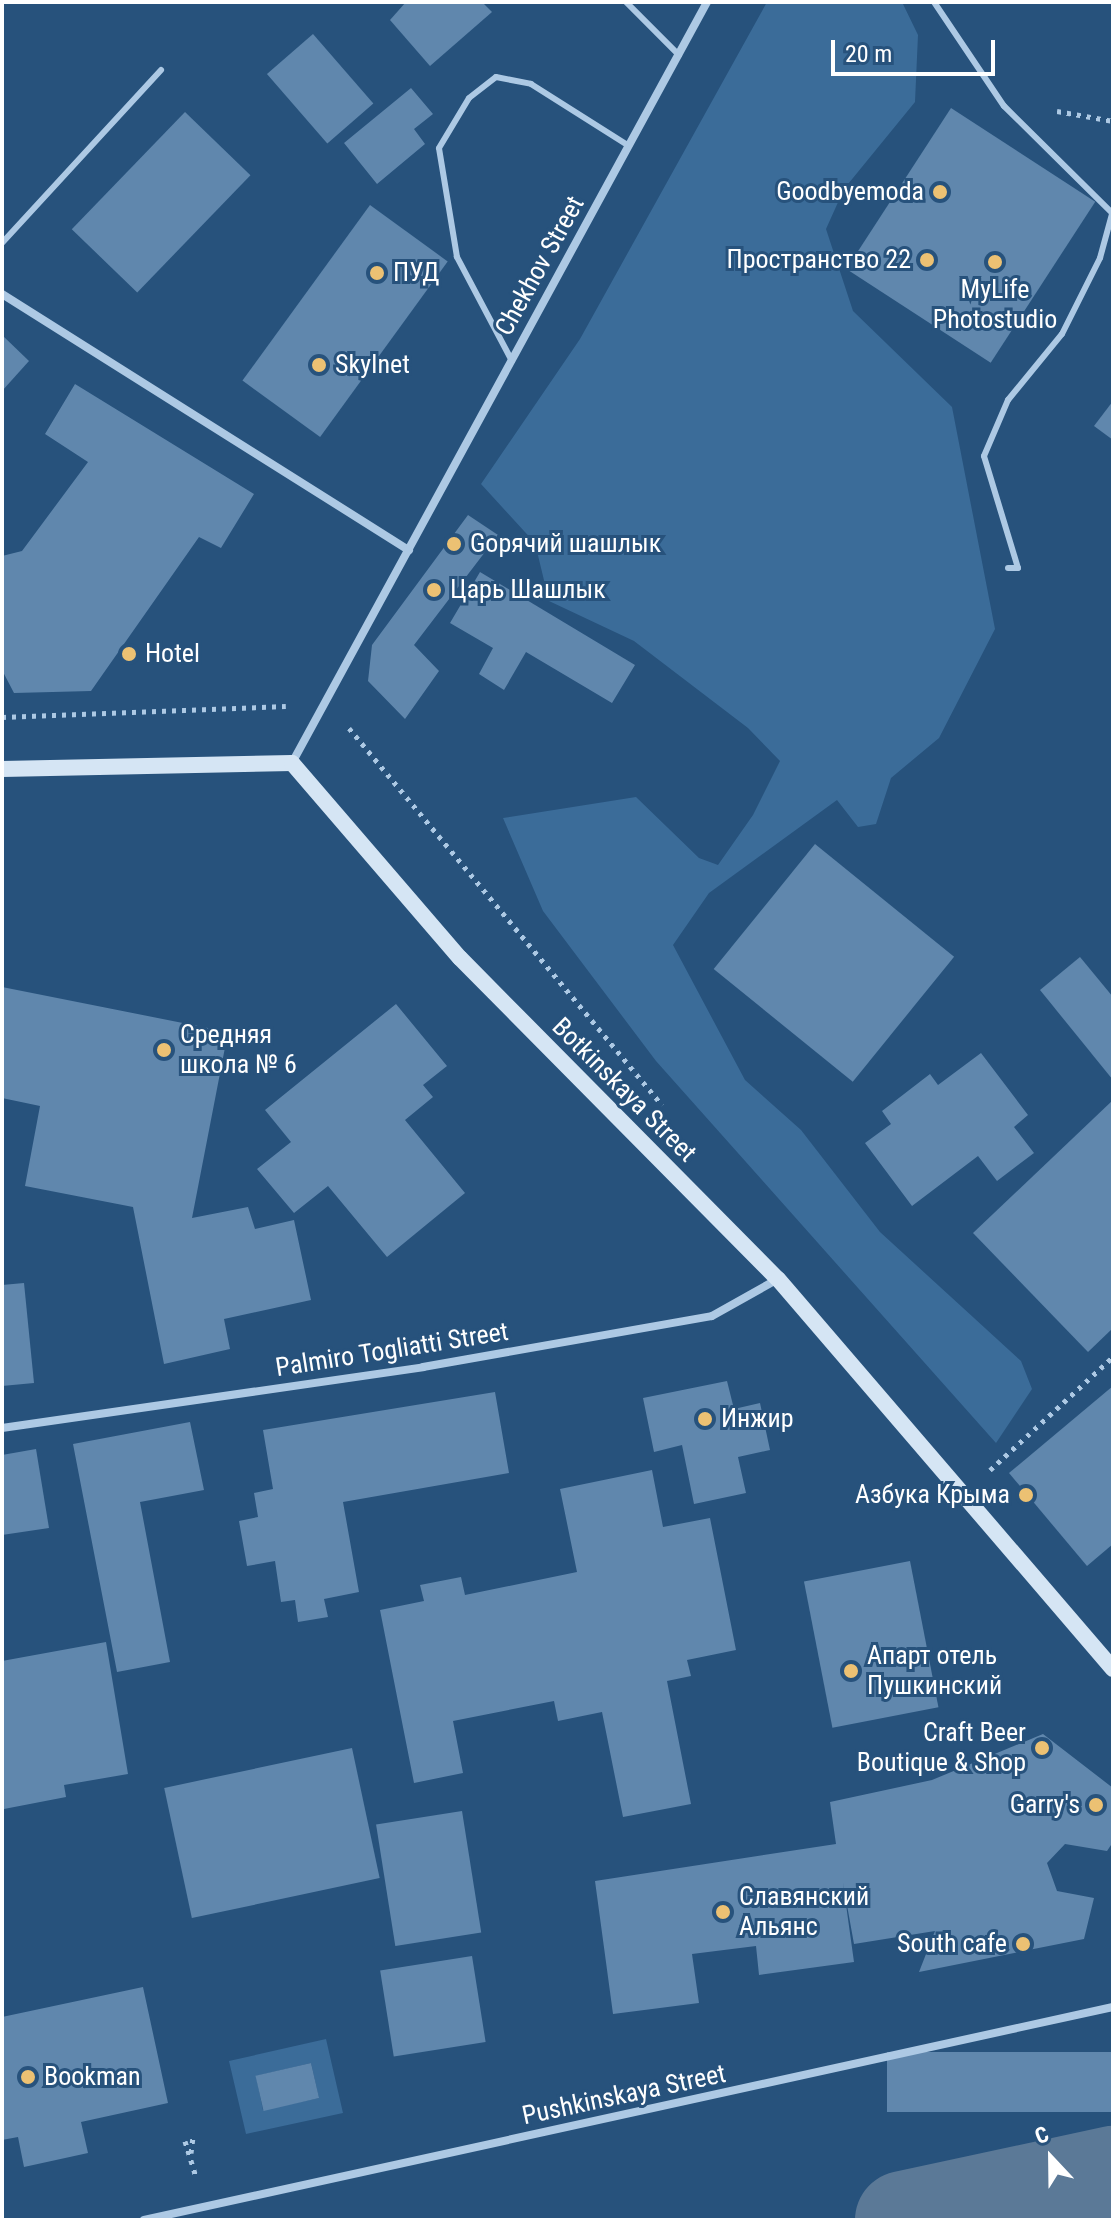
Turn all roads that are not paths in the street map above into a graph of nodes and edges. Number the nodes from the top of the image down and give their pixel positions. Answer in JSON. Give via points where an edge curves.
{"nodes":[{"id":1,"x":626,"y":2,"type":"edge"},
{"id":2,"x":707,"y":2,"type":"edge"},
{"id":3,"x":934,"y":2,"type":"edge"},
{"id":4,"x":679,"y":55,"type":"junction"},
{"id":5,"x":161,"y":70,"type":"dead end"},
{"id":6,"x":629,"y":146,"type":"junction"},
{"id":7,"x":1112,"y":214,"type":"edge"},
{"id":8,"x":2,"y":243,"type":"edge"},
{"id":9,"x":2,"y":294,"type":"edge"},
{"id":10,"x":512,"y":361,"type":"junction"},
{"id":11,"x":409,"y":550,"type":"junction"},
{"id":12,"x":1008,"y":568,"type":"dead end"},
{"id":13,"x":292,"y":763,"type":"junction"},
{"id":14,"x":2,"y":769,"type":"edge"},
{"id":15,"x":778,"y":1279,"type":"junction"},
{"id":16,"x":2,"y":1428,"type":"edge"},
{"id":17,"x":1113,"y":1669,"type":"edge"},
{"id":18,"x":1113,"y":2007,"type":"edge"},
{"id":19,"x":144,"y":2220,"type":"edge"}],
"edges":[{"from":1,"to":4,"type":"lane"},
{"from":2,"to":4,"type":"street","name":"Chekhov Street"},
{"from":3,"to":7,"type":"lane","via":[[1004,106]]},
{"from":4,"to":6,"type":"street","name":"Chekhov Street"},
{"from":5,"to":8,"type":"lane"},
{"from":6,"to":10,"type":"street","name":"Chekhov Street"},
{"from":6,"to":10,"type":"lane","via":[[531,84],[496,77],[469,98],[439,148],[457,257]]},
{"from":7,"to":12,"type":"lane","via":[[1100,258],[1062,334],[1008,400],[984,456],[1018,568]]},
{"from":9,"to":11,"type":"street"},
{"from":10,"to":11,"type":"street","name":"Chekhov Street"},
{"from":11,"to":13,"type":"street","name":"Chekhov Street"},
{"from":13,"to":14,"type":"main road"},
{"from":13,"to":15,"type":"main road","name":"Botkinskaya Street","via":[[460,958]]},
{"from":15,"to":16,"type":"street","name":"Palmiro Togliatti Street","via":[[712,1316],[423,1367]]},
{"from":15,"to":17,"type":"main road","name":"Botkinskaya Street"},
{"from":18,"to":19,"type":"street","name":"Pushkinskaya Street"}]}
